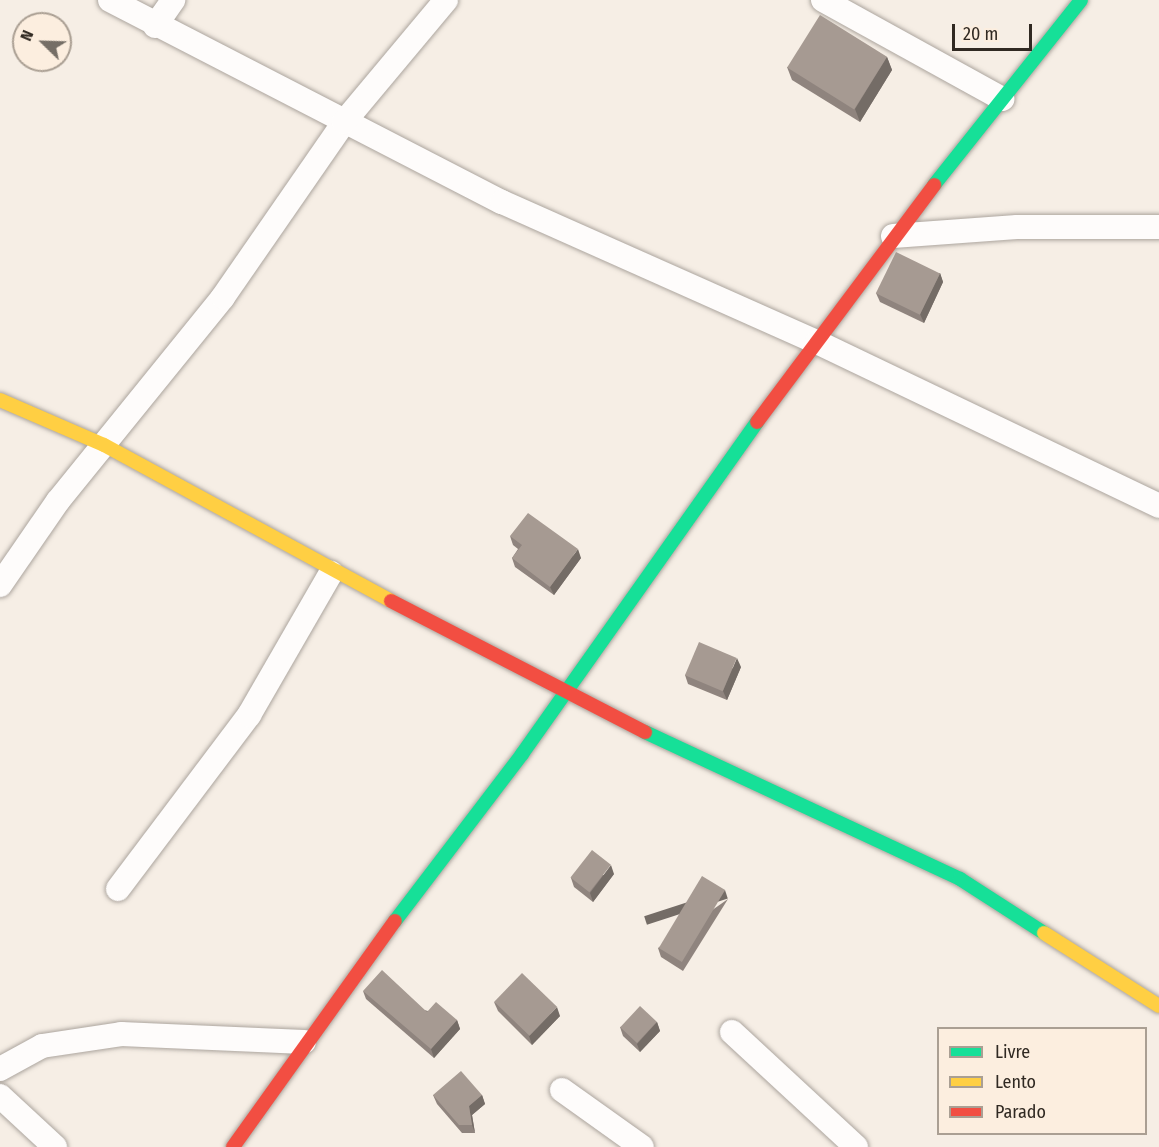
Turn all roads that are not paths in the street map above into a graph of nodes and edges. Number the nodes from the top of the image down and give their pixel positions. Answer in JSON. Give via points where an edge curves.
{"nodes":[{"id":1,"x":110,"y":0,"type":"edge"},
{"id":2,"x":173,"y":0,"type":"edge"},
{"id":3,"x":446,"y":0,"type":"edge"},
{"id":4,"x":823,"y":0,"type":"edge"},
{"id":5,"x":1082,"y":0,"type":"edge"},
{"id":6,"x":155,"y":26,"type":"junction"},
{"id":7,"x":1002,"y":99,"type":"junction"},
{"id":8,"x":344,"y":122,"type":"junction"},
{"id":9,"x":1159,"y":227,"type":"edge"},
{"id":10,"x":893,"y":236,"type":"junction"},
{"id":11,"x":817,"y":342,"type":"junction"},
{"id":12,"x":0,"y":400,"type":"edge"},
{"id":13,"x":104,"y":445,"type":"junction"},
{"id":14,"x":1159,"y":506,"type":"edge"},
{"id":15,"x":332,"y":573,"type":"junction"},
{"id":16,"x":0,"y":585,"type":"edge"},
{"id":17,"x":565,"y":690,"type":"junction"},
{"id":18,"x":118,"y":889,"type":"dead end"},
{"id":19,"x":1159,"y":1006,"type":"edge"},
{"id":20,"x":732,"y":1032,"type":"dead end"},
{"id":21,"x":304,"y":1042,"type":"junction"},
{"id":22,"x":0,"y":1069,"type":"edge"},
{"id":23,"x":562,"y":1090,"type":"dead end"},
{"id":24,"x":0,"y":1096,"type":"edge"},
{"id":25,"x":55,"y":1147,"type":"edge"},
{"id":26,"x":233,"y":1147,"type":"edge"},
{"id":27,"x":642,"y":1147,"type":"edge"},
{"id":28,"x":856,"y":1147,"type":"edge"}],
"edges":[{"from":1,"to":6,"type":"street"},
{"from":2,"to":6,"type":"street"},
{"from":3,"to":8,"type":"street"},
{"from":4,"to":7,"type":"street"},
{"from":5,"to":7,"type":"street"},
{"from":6,"to":8,"type":"street"},
{"from":7,"to":10,"type":"street"},
{"from":8,"to":11,"type":"street","via":[[502,202]]},
{"from":8,"to":13,"type":"street","via":[[223,297]]},
{"from":9,"to":10,"type":"street","via":[[1017,227]]},
{"from":10,"to":11,"type":"street"},
{"from":11,"to":14,"type":"street"},
{"from":11,"to":17,"type":"street"},
{"from":12,"to":13,"type":"street"},
{"from":13,"to":15,"type":"street"},
{"from":13,"to":16,"type":"street"},
{"from":15,"to":17,"type":"street"},
{"from":15,"to":18,"type":"street","via":[[249,715]]},
{"from":17,"to":19,"type":"street","via":[[960,879]]},
{"from":17,"to":21,"type":"street"},
{"from":20,"to":28,"type":"street"},
{"from":21,"to":22,"type":"street","via":[[121,1034],[42,1046]]},
{"from":21,"to":26,"type":"street"},
{"from":23,"to":27,"type":"street"},
{"from":24,"to":25,"type":"street"}]}
